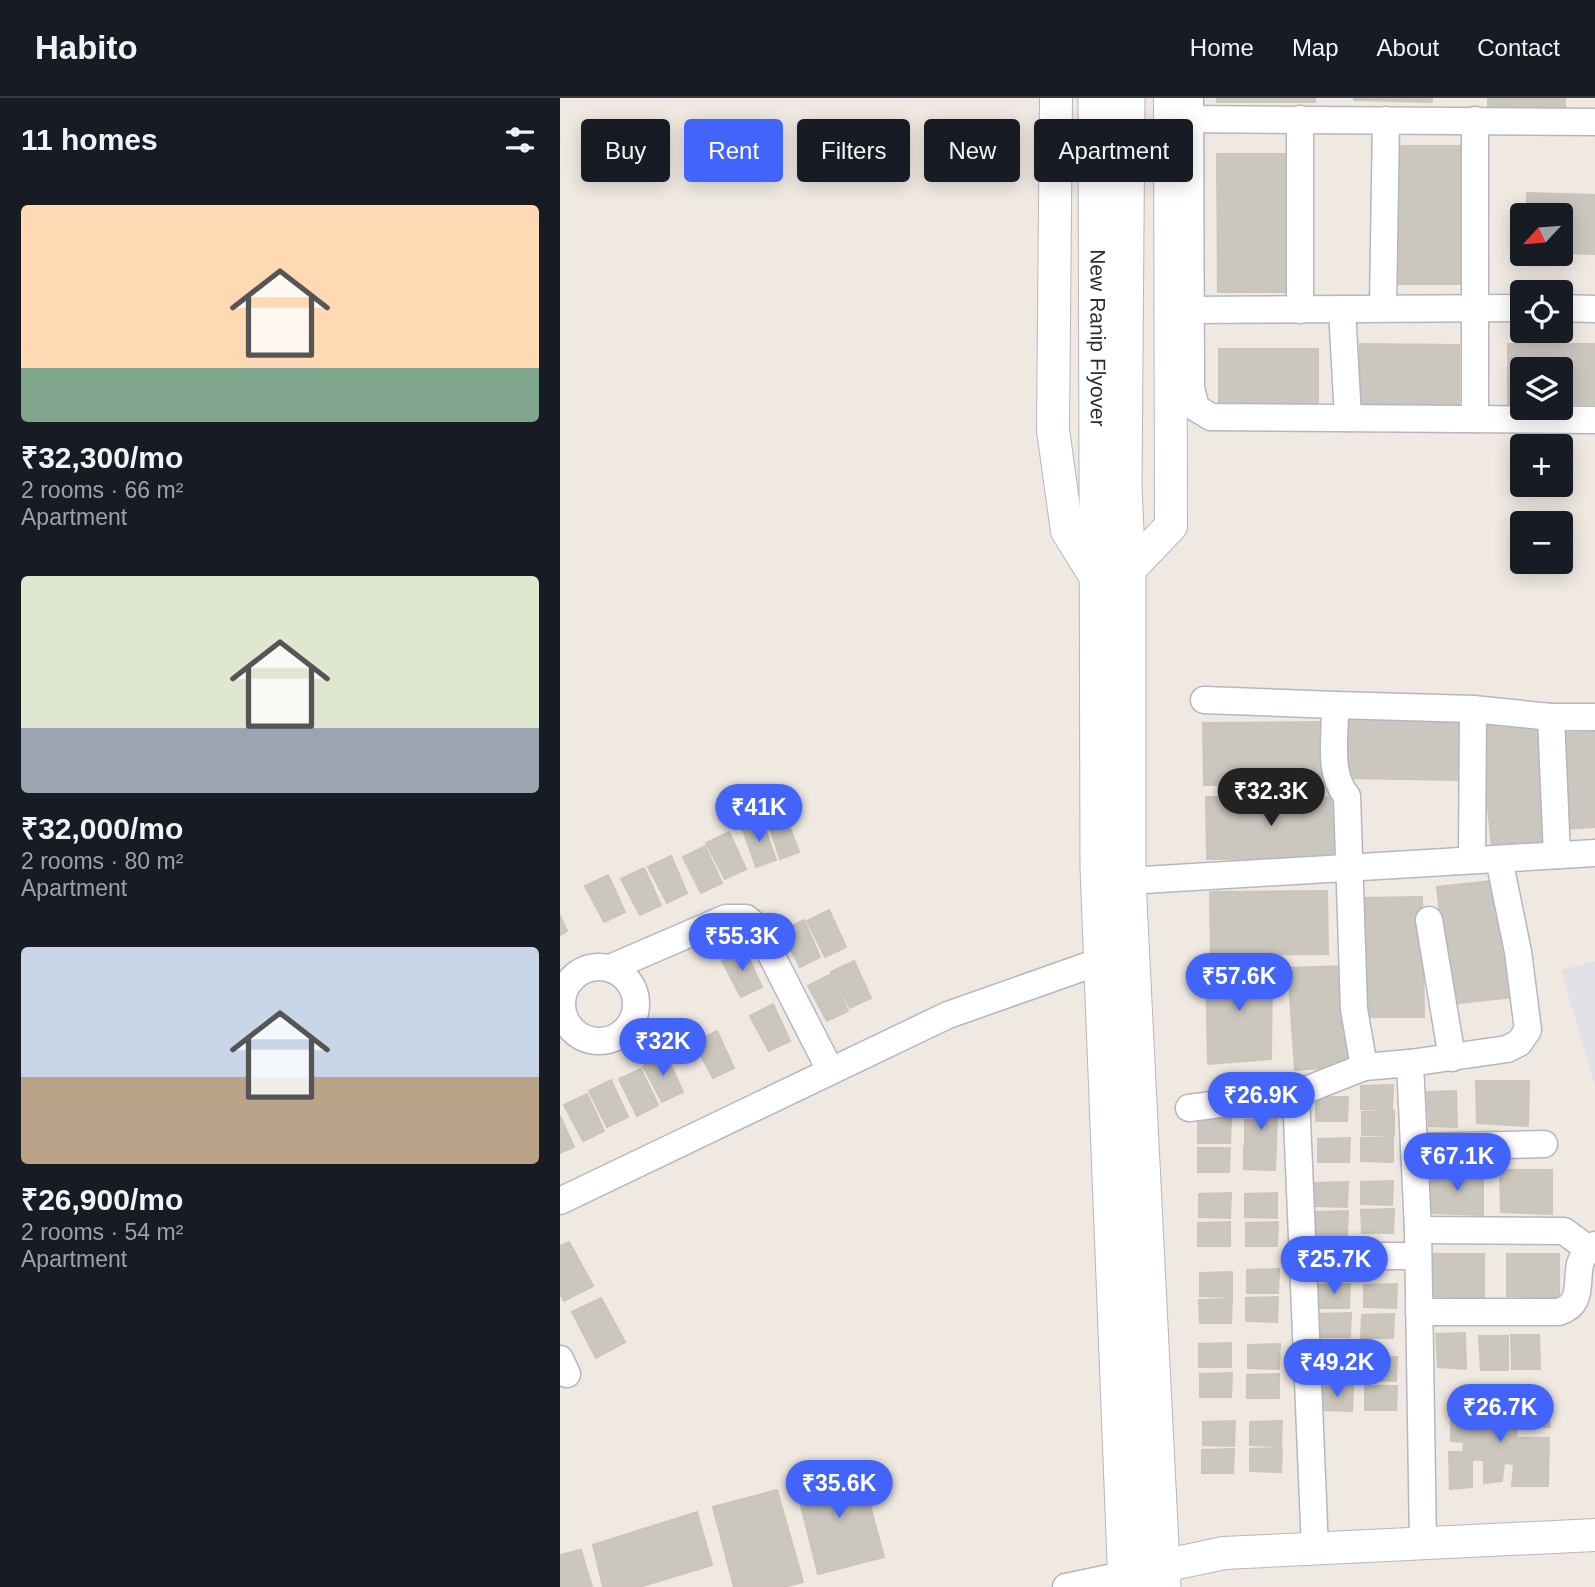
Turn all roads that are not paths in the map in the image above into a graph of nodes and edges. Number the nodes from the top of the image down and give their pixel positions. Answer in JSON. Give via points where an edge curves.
{"nodes":[{"id":1,"x":1056,"y":98,"type":"edge"},
{"id":2,"x":1097,"y":98,"type":"edge"},
{"id":3,"x":1126,"y":98,"type":"edge"},
{"id":4,"x":1442,"y":109,"type":"edge"},
{"id":5,"x":1179,"y":111,"type":"edge"},
{"id":6,"x":1315,"y":112,"type":"edge"},
{"id":7,"x":1580,"y":114,"type":"edge"},
{"id":8,"x":1386,"y":120,"type":"junction"},
{"id":9,"x":1475,"y":120,"type":"junction"},
{"id":10,"x":1383,"y":308,"type":"junction"},
{"id":11,"x":1475,"y":308,"type":"junction"},
{"id":12,"x":1510,"y":308,"type":"edge"},
{"id":13,"x":1342,"y":309,"type":"junction"},
{"id":14,"x":1573,"y":309,"type":"edge"},
{"id":15,"x":1595,"y":309,"type":"edge"},
{"id":16,"x":1178,"y":310,"type":"junction"},
{"id":17,"x":1300,"y":310,"type":"junction"},
{"id":18,"x":1348,"y":418,"type":"junction"},
{"id":19,"x":1475,"y":419,"type":"junction"},
{"id":20,"x":1595,"y":420,"type":"edge"},
{"id":21,"x":1110,"y":490,"type":"junction"},
{"id":22,"x":1112,"y":576,"type":"junction"},
{"id":23,"x":1204,"y":700,"type":"dead end"},
{"id":24,"x":1335,"y":705,"type":"junction"},
{"id":25,"x":1473,"y":709,"type":"junction"},
{"id":26,"x":1551,"y":717,"type":"junction"},
{"id":27,"x":1595,"y":717,"type":"edge"},
{"id":28,"x":1595,"y":853,"type":"edge"},
{"id":29,"x":1557,"y":855,"type":"junction"},
{"id":30,"x":1499,"y":859,"type":"junction"},
{"id":31,"x":1472,"y":860,"type":"junction"},
{"id":32,"x":1350,"y":867,"type":"junction"},
{"id":33,"x":1127,"y":881,"type":"junction"},
{"id":34,"x":1429,"y":920,"type":"dead end"},
{"id":35,"x":1101,"y":961,"type":"junction"},
{"id":36,"x":610,"y":968,"type":"junction"},
{"id":37,"x":562,"y":989,"type":"edge"},
{"id":38,"x":1452,"y":1058,"type":"junction"},
{"id":39,"x":1410,"y":1063,"type":"junction"},
{"id":40,"x":1364,"y":1067,"type":"junction"},
{"id":41,"x":830,"y":1070,"type":"junction"},
{"id":42,"x":1296,"y":1094,"type":"junction"},
{"id":43,"x":1189,"y":1108,"type":"dead end"},
{"id":44,"x":1544,"y":1144,"type":"dead end"},
{"id":45,"x":1414,"y":1147,"type":"junction"},
{"id":46,"x":560,"y":1202,"type":"edge"},
{"id":47,"x":1418,"y":1243,"type":"junction"},
{"id":48,"x":1591,"y":1247,"type":"edge"},
{"id":49,"x":1303,"y":1256,"type":"junction"},
{"id":50,"x":1419,"y":1312,"type":"junction"},
{"id":51,"x":1594,"y":1540,"type":"edge"},
{"id":52,"x":1423,"y":1544,"type":"junction"},
{"id":53,"x":1315,"y":1549,"type":"junction"},
{"id":54,"x":1163,"y":1576,"type":"edge"},
{"id":55,"x":1127,"y":1580,"type":"edge"},
{"id":56,"x":1066,"y":1587,"type":"edge"}],
"edges":[{"from":1,"to":22,"type":"street","via":[[1053,430],[1067,531]]},
{"from":2,"to":21,"type":"main road","name":"New Ranip Flyover"},
{"from":3,"to":21,"type":"main road","name":"New Ranip Flyover"},
{"from":4,"to":8,"type":"street"},
{"from":4,"to":9,"type":"street"},
{"from":5,"to":6,"type":"street"},
{"from":5,"to":16,"type":"street"},
{"from":6,"to":8,"type":"street"},
{"from":6,"to":17,"type":"street"},
{"from":7,"to":9,"type":"street"},
{"from":8,"to":10,"type":"street"},
{"from":9,"to":11,"type":"street"},
{"from":10,"to":11,"type":"street"},
{"from":10,"to":13,"type":"street"},
{"from":11,"to":12,"type":"street"},
{"from":11,"to":19,"type":"street"},
{"from":13,"to":17,"type":"street"},
{"from":13,"to":18,"type":"street"},
{"from":14,"to":15,"type":"street"},
{"from":16,"to":17,"type":"street"},
{"from":16,"to":18,"type":"street","via":[[1196,408],[1211,417]]},
{"from":16,"to":22,"type":"street","via":[[1171,526]]},
{"from":18,"to":19,"type":"street"},
{"from":19,"to":20,"type":"street"},
{"from":21,"to":22,"type":"main road","name":"New Ranip Flyover"},
{"from":22,"to":33,"type":"main road"},
{"from":22,"to":35,"type":"main road"},
{"from":23,"to":24,"type":"street"},
{"from":24,"to":25,"type":"street"},
{"from":24,"to":32,"type":"street","via":[[1335,763],[1338,784],[1348,796]]},
{"from":25,"to":26,"type":"street"},
{"from":25,"to":31,"type":"street"},
{"from":26,"to":27,"type":"street"},
{"from":26,"to":29,"type":"street"},
{"from":28,"to":29,"type":"street"},
{"from":29,"to":30,"type":"street"},
{"from":30,"to":31,"type":"street"},
{"from":30,"to":38,"type":"street","via":[[1528,1030],[1519,1043],[1507,1049]]},
{"from":31,"to":32,"type":"street"},
{"from":32,"to":33,"type":"street"},
{"from":32,"to":40,"type":"street","via":[[1354,1009]]},
{"from":33,"to":54,"type":"main road"},
{"from":34,"to":38,"type":"street"},
{"from":35,"to":41,"type":"street","via":[[948,1014]]},
{"from":35,"to":55,"type":"main road"},
{"from":36,"to":37,"type":"street","via":[[585,969]]},
{"from":36,"to":37,"type":"street","via":[[621,973],[635,992],[634,1016],[621,1034],[598,1041],[575,1033],[562,1011]]},
{"from":36,"to":41,"type":"street","via":[[726,918],[746,918],[757,927]]},
{"from":38,"to":39,"type":"street"},
{"from":39,"to":40,"type":"street"},
{"from":39,"to":45,"type":"street"},
{"from":40,"to":42,"type":"street"},
{"from":41,"to":46,"type":"street"},
{"from":42,"to":43,"type":"street"},
{"from":42,"to":49,"type":"street"},
{"from":44,"to":45,"type":"street"},
{"from":45,"to":47,"type":"street"},
{"from":47,"to":48,"type":"street","via":[[1564,1231]]},
{"from":47,"to":49,"type":"street"},
{"from":47,"to":50,"type":"street"},
{"from":48,"to":50,"type":"street","via":[[1581,1263],[1576,1298],[1569,1309]]},
{"from":49,"to":53,"type":"street"},
{"from":50,"to":52,"type":"street"},
{"from":51,"to":52,"type":"street"},
{"from":52,"to":53,"type":"street"},
{"from":53,"to":54,"type":"street","via":[[1223,1553]]},
{"from":54,"to":55,"type":"street"},
{"from":55,"to":56,"type":"street"}]}
